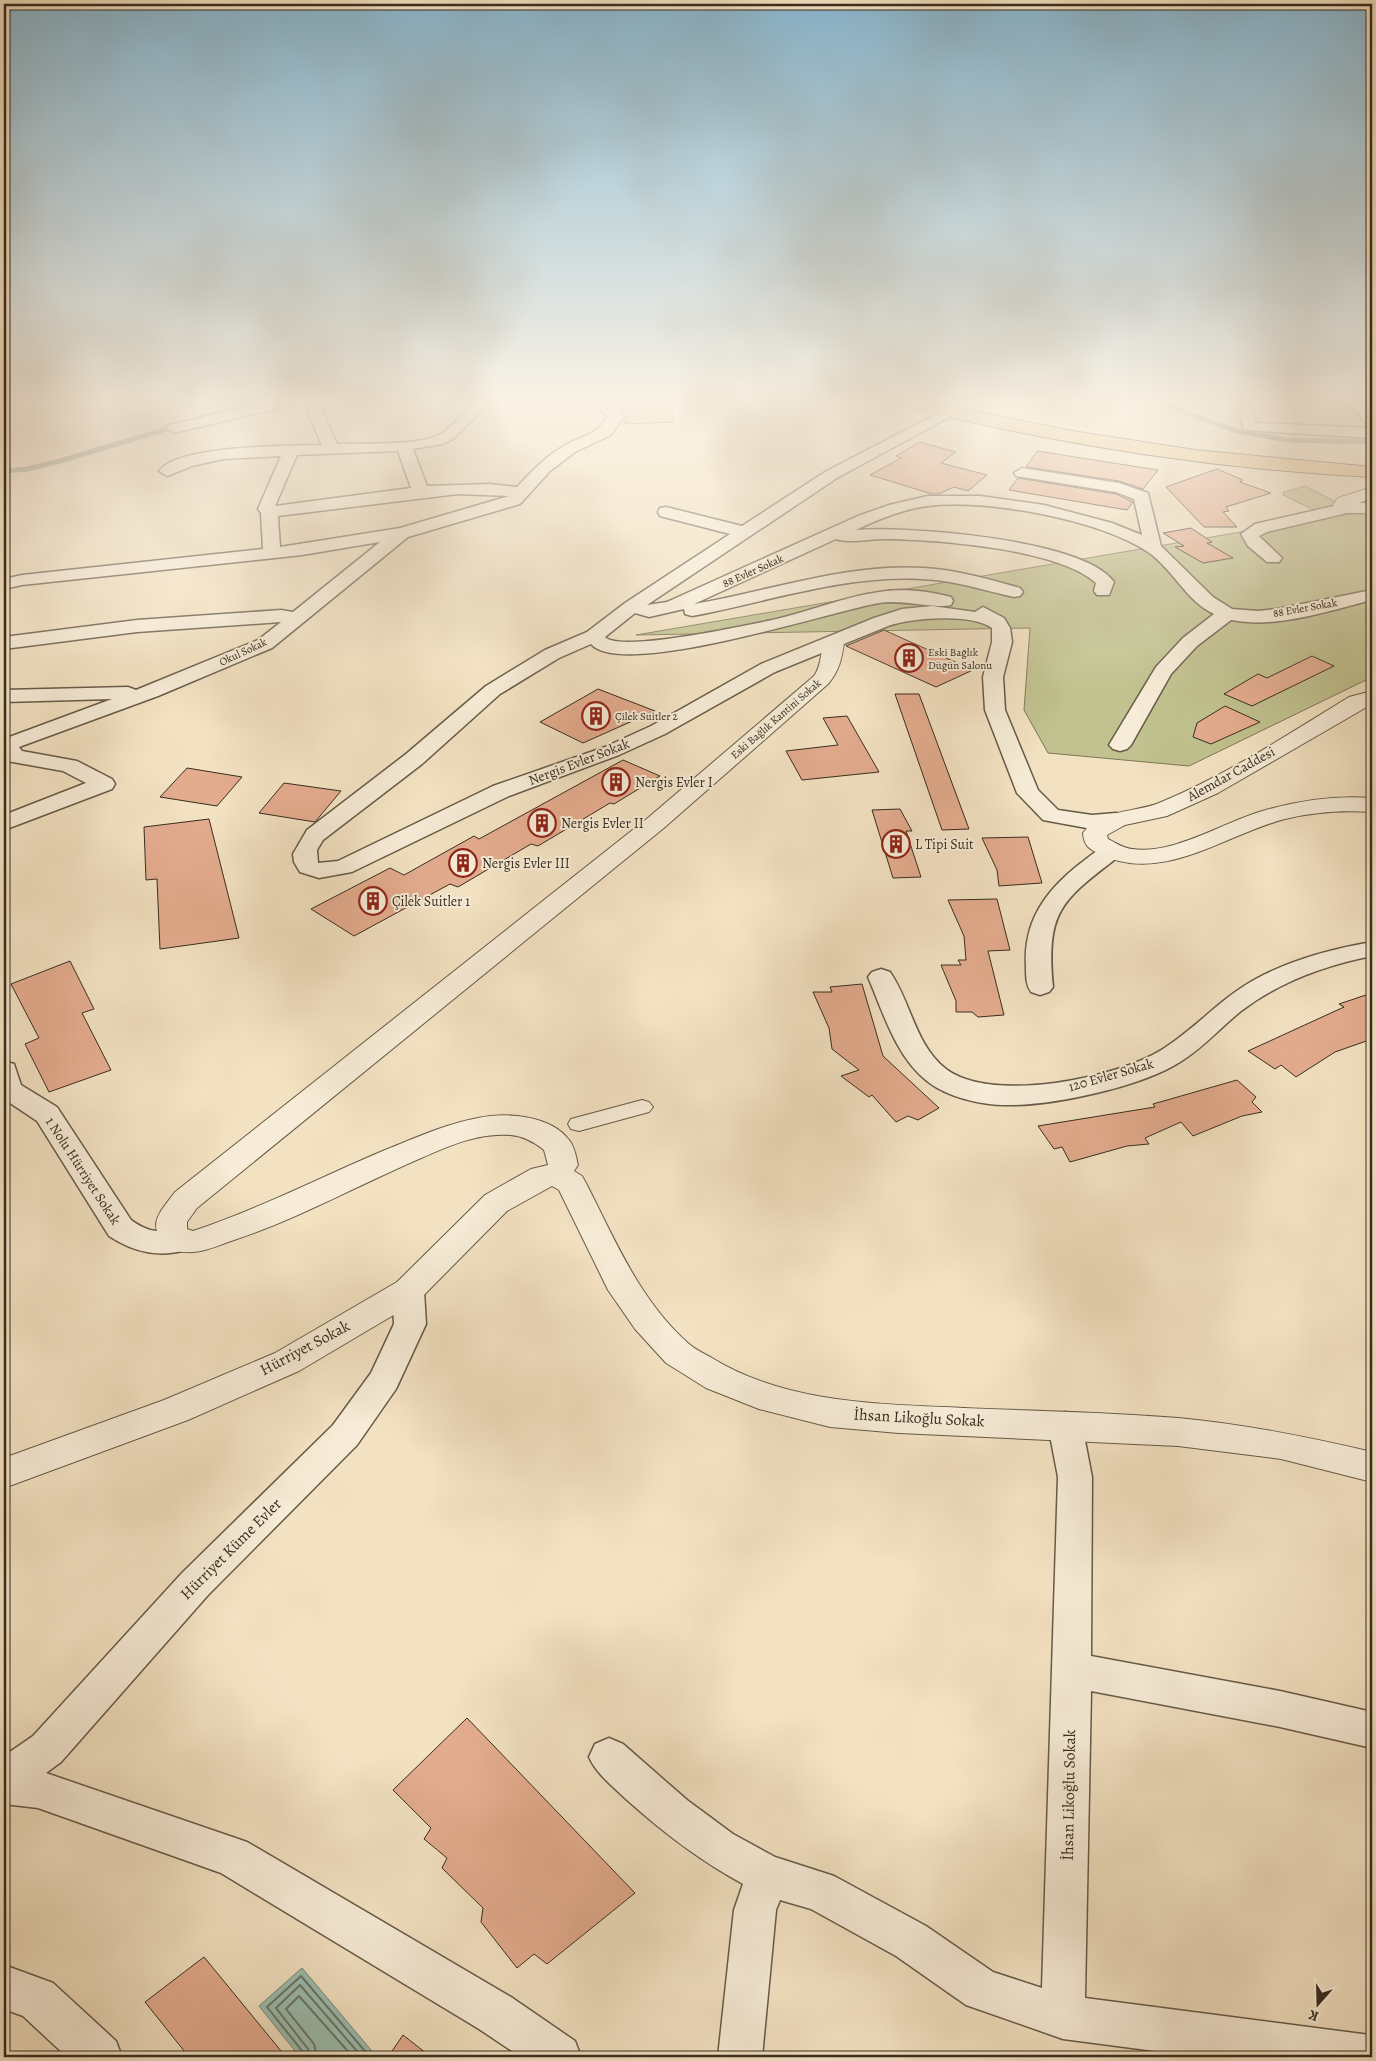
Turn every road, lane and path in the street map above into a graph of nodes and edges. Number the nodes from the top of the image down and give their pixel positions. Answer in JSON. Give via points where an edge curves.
{"nodes":[{"id":1,"x":271,"y":498,"type":"edge"},
{"id":2,"x":379,"y":498,"type":"edge"},
{"id":3,"x":516,"y":498,"type":"edge"},
{"id":4,"x":795,"y":498,"type":"edge"},
{"id":5,"x":1142,"y":498,"type":"edge"},
{"id":6,"x":1355,"y":498,"type":"edge"},
{"id":7,"x":1347,"y":508,"type":"junction"},
{"id":8,"x":1372,"y":508,"type":"edge"},
{"id":9,"x":269,"y":512,"type":"junction"},
{"id":10,"x":666,"y":512,"type":"dead end"},
{"id":11,"x":743,"y":532,"type":"junction"},
{"id":12,"x":402,"y":533,"type":"junction"},
{"id":13,"x":828,"y":537,"type":"junction"},
{"id":14,"x":1153,"y":548,"type":"junction"},
{"id":15,"x":272,"y":552,"type":"junction"},
{"id":16,"x":1274,"y":558,"type":"dead end"},
{"id":17,"x":4,"y":584,"type":"edge"},
{"id":18,"x":1103,"y":591,"type":"dead end"},
{"id":19,"x":1014,"y":592,"type":"dead end"},
{"id":20,"x":1372,"y":595,"type":"edge"},
{"id":21,"x":640,"y":609,"type":"junction"},
{"id":22,"x":1226,"y":614,"type":"junction"},
{"id":23,"x":298,"y":618,"type":"junction"},
{"id":24,"x":997,"y":622,"type":"junction"},
{"id":25,"x":594,"y":636,"type":"junction"},
{"id":26,"x":834,"y":642,"type":"junction"},
{"id":27,"x":4,"y":643,"type":"edge"},
{"id":28,"x":151,"y":692,"type":"junction"},
{"id":29,"x":4,"y":696,"type":"edge"},
{"id":30,"x":1372,"y":697,"type":"edge"},
{"id":31,"x":1120,"y":745,"type":"dead end"},
{"id":32,"x":7,"y":751,"type":"edge"},
{"id":33,"x":1372,"y":805,"type":"edge"},
{"id":34,"x":1052,"y":815,"type":"junction"},
{"id":35,"x":1116,"y":820,"type":"junction"},
{"id":36,"x":4,"y":823,"type":"edge"},
{"id":37,"x":1103,"y":848,"type":"junction"},
{"id":38,"x":1372,"y":949,"type":"edge"},
{"id":39,"x":881,"y":977,"type":"dead end"},
{"id":40,"x":1040,"y":986,"type":"dead end"},
{"id":41,"x":4,"y":1070,"type":"edge"},
{"id":42,"x":642,"y":1107,"type":"dead end"},
{"id":43,"x":579,"y":1124,"type":"dead end"},
{"id":44,"x":564,"y":1179,"type":"junction"},
{"id":45,"x":179,"y":1241,"type":"junction"},
{"id":46,"x":408,"y":1291,"type":"junction"},
{"id":47,"x":1064,"y":1425,"type":"junction"},
{"id":48,"x":1372,"y":1466,"type":"edge"},
{"id":49,"x":4,"y":1473,"type":"edge"},
{"id":50,"x":1072,"y":1670,"type":"junction"},
{"id":51,"x":1372,"y":1730,"type":"edge"},
{"id":52,"x":609,"y":1757,"type":"dead end"},
{"id":53,"x":4,"y":1778,"type":"edge"},
{"id":54,"x":4,"y":1785,"type":"edge"},
{"id":55,"x":767,"y":1875,"type":"junction"},
{"id":56,"x":4,"y":1987,"type":"edge"},
{"id":57,"x":1063,"y":2017,"type":"junction"},
{"id":58,"x":100,"y":2057,"type":"edge"},
{"id":59,"x":559,"y":2057,"type":"edge"},
{"id":60,"x":740,"y":2057,"type":"edge"},
{"id":61,"x":1370,"y":2057,"type":"edge"}],
"edges":[{"from":1,"to":9,"type":"street","via":[[266,509]]},
{"from":2,"to":9,"type":"street"},
{"from":3,"to":12,"type":"street","name":"Okul Sokak"},
{"from":4,"to":11,"type":"street"},
{"from":5,"to":14,"type":"street"},
{"from":6,"to":7,"type":"street","via":[[1344,502],[1342,506]]},
{"from":7,"to":8,"type":"street"},
{"from":7,"to":16,"type":"street","via":[[1261,528],[1250,534],[1254,542]]},
{"from":9,"to":15,"type":"street"},
{"from":10,"to":11,"type":"street"},
{"from":11,"to":21,"type":"street"},
{"from":12,"to":15,"type":"street"},
{"from":12,"to":23,"type":"street","name":"Okul Sokak"},
{"from":13,"to":14,"type":"street","name":"88 Evler Sokak","via":[[881,512],[903,506],[966,500],[1064,515],[1130,535]]},
{"from":13,"to":18,"type":"street","via":[[895,534],[982,542],[1091,569],[1103,577]]},
{"from":13,"to":21,"type":"street","name":"88 Evler Sokak","via":[[672,607]]},
{"from":14,"to":22,"type":"street","name":"88 Evler Sokak"},
{"from":15,"to":17,"type":"street"},
{"from":19,"to":21,"type":"street","via":[[973,581],[910,573],[835,581],[674,613]]},
{"from":20,"to":22,"type":"street","name":"88 Evler Sokak","via":[[1276,615]]},
{"from":21,"to":25,"type":"street"},
{"from":22,"to":31,"type":"street","via":[[1190,642],[1163,671]]},
{"from":23,"to":27,"type":"street","via":[[281,616],[137,626]]},
{"from":23,"to":28,"type":"street","name":"Okul Sokak","via":[[265,644]]},
{"from":24,"to":25,"type":"street","via":[[986,614],[935,599],[887,597],[774,625],[630,649],[601,644]]},
{"from":24,"to":26,"type":"street","via":[[932,612],[902,615]]},
{"from":24,"to":34,"type":"street","via":[[1002,642],[993,677],[995,710],[1028,793]]},
{"from":25,"to":26,"type":"street","name":"Nergis Evler Sokak","via":[[552,654],[493,690],[414,759],[315,835],[306,846],[304,858],[308,867],[319,871],[344,867],[501,791],[612,751],[658,730],[768,668]]},
{"from":26,"to":45,"type":"street","name":"Eski Bağlık Kantini Sokak","via":[[832,663],[824,676],[637,838],[186,1200],[171,1220],[171,1232]]},
{"from":28,"to":29,"type":"street"},
{"from":28,"to":32,"type":"street","name":"Okul Sokak"},
{"from":30,"to":35,"type":"street","name":"Alemdar Caddesi","via":[[1357,702],[1203,792],[1149,814]]},
{"from":32,"to":36,"type":"street","name":"Okul Sokak","via":[[69,766],[104,784]]},
{"from":33,"to":37,"type":"street","via":[[1318,806],[1274,815],[1174,854],[1145,858],[1125,856]]},
{"from":34,"to":35,"type":"street","via":[[1092,822]]},
{"from":34,"to":37,"type":"street"},
{"from":35,"to":37,"type":"street","name":"Alemdar Caddesi","via":[[1095,833]]},
{"from":37,"to":40,"type":"street","via":[[1044,915],[1038,944]]},
{"from":38,"to":39,"type":"street","name":"120 Evler Sokak","via":[[1347,952],[1293,970],[1234,1004],[1198,1036],[1162,1061],[1065,1088],[1004,1096],[965,1089],[936,1076],[916,1052]]},
{"from":41,"to":45,"type":"street","name":"1 Nolu Hürriyet Sokak","via":[[9,1090],[47,1114],[120,1228],[137,1240],[159,1244]]},
{"from":42,"to":43,"type":"street"},
{"from":44,"to":45,"type":"street","via":[[558,1146],[546,1136],[510,1125],[479,1127],[432,1142],[358,1173],[249,1224],[194,1242]]},
{"from":44,"to":46,"type":"street","name":"Hürriyet Sokak","via":[[542,1176],[496,1203]]},
{"from":44,"to":47,"type":"street","name":"İhsan Likoğlu Sokak","via":[[619,1282],[647,1320],[678,1354],[718,1379],[771,1399],[830,1413]]},
{"from":46,"to":49,"type":"street","name":"Hürriyet Sokak","via":[[287,1362],[176,1410]]},
{"from":46,"to":53,"type":"street","name":"Hürriyet Küme Evler","via":[[410,1324],[384,1380],[345,1435],[195,1584],[47,1749]]},
{"from":47,"to":48,"type":"street","name":"İhsan Likoğlu Sokak","via":[[1178,1432],[1282,1445]]},
{"from":47,"to":50,"type":"street","name":"İhsan Likoğlu Sokak","via":[[1076,1477]]},
{"from":50,"to":51,"type":"street","via":[[1280,1709]]},
{"from":50,"to":57,"type":"street","name":"İhsan Likoğlu Sokak"},
{"from":52,"to":55,"type":"street","via":[[672,1814],[718,1848]]},
{"from":54,"to":59,"type":"street","via":[[38,1789],[232,1856],[495,2013]]},
{"from":55,"to":57,"type":"street","via":[[819,1891],[911,1941],[982,1990]]},
{"from":55,"to":60,"type":"street","via":[[755,1910]]},
{"from":56,"to":58,"type":"street","via":[[37,1999]]},
{"from":57,"to":61,"type":"street"}]}
